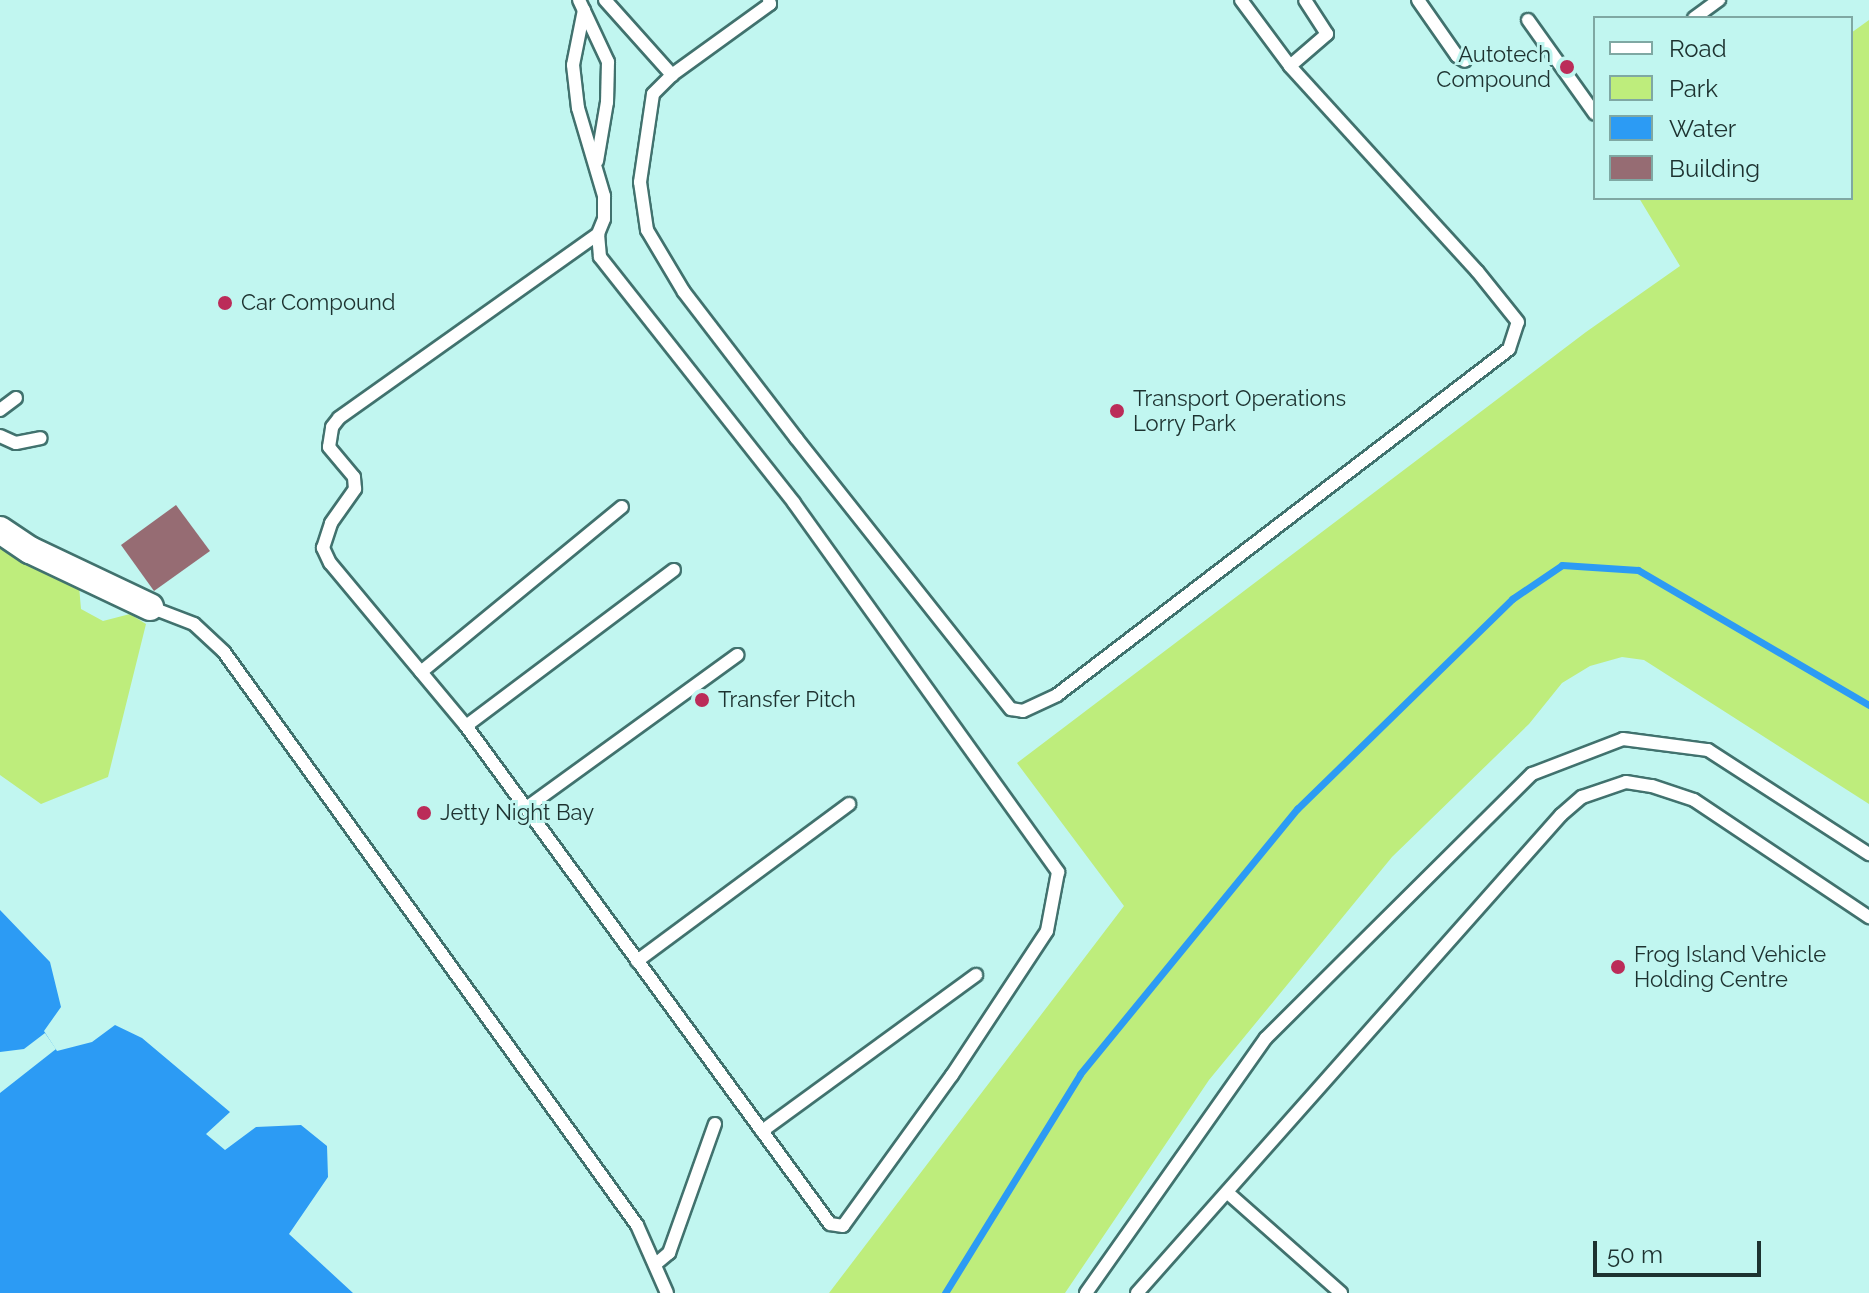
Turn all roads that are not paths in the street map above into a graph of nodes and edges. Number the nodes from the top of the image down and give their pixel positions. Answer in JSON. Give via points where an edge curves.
{"nodes":[{"id":1,"x":605,"y":0,"type":"edge"},
{"id":2,"x":1241,"y":0,"type":"edge"},
{"id":3,"x":1305,"y":0,"type":"edge"},
{"id":4,"x":1418,"y":0,"type":"edge"},
{"id":5,"x":1719,"y":0,"type":"edge"},
{"id":6,"x":770,"y":2,"type":"edge"},
{"id":7,"x":582,"y":5,"type":"edge"},
{"id":8,"x":1697,"y":16,"type":"edge"},
{"id":9,"x":1528,"y":20,"type":"dead end"},
{"id":10,"x":1465,"y":61,"type":"dead end"},
{"id":11,"x":1290,"y":66,"type":"junction"},
{"id":12,"x":672,"y":75,"type":"junction"},
{"id":13,"x":1593,"y":90,"type":"edge"},
{"id":14,"x":1583,"y":98,"type":"junction"},
{"id":15,"x":1593,"y":111,"type":"edge"},
{"id":16,"x":597,"y":162,"type":"junction"},
{"id":17,"x":598,"y":234,"type":"junction"},
{"id":18,"x":16,"y":398,"type":"dead end"},
{"id":19,"x":0,"y":410,"type":"edge"},
{"id":20,"x":0,"y":436,"type":"edge"},
{"id":21,"x":41,"y":438,"type":"dead end"},
{"id":22,"x":622,"y":507,"type":"dead end"},
{"id":23,"x":0,"y":530,"type":"edge"},
{"id":24,"x":674,"y":570,"type":"dead end"},
{"id":25,"x":150,"y":607,"type":"joint"},
{"id":26,"x":737,"y":655,"type":"dead end"},
{"id":27,"x":421,"y":672,"type":"junction"},
{"id":28,"x":466,"y":726,"type":"junction"},
{"id":29,"x":849,"y":804,"type":"dead end"},
{"id":30,"x":526,"y":808,"type":"junction"},
{"id":31,"x":1869,"y":854,"type":"edge"},
{"id":32,"x":1869,"y":917,"type":"edge"},
{"id":33,"x":637,"y":961,"type":"junction"},
{"id":34,"x":976,"y":975,"type":"dead end"},
{"id":35,"x":715,"y":1124,"type":"dead end"},
{"id":36,"x":762,"y":1131,"type":"junction"},
{"id":37,"x":1228,"y":1193,"type":"junction"},
{"id":38,"x":657,"y":1263,"type":"junction"},
{"id":39,"x":667,"y":1293,"type":"edge"},
{"id":40,"x":1086,"y":1293,"type":"edge"},
{"id":41,"x":1137,"y":1293,"type":"edge"},
{"id":42,"x":1341,"y":1293,"type":"edge"}],
"edges":[{"from":1,"to":12,"type":"lane"},
{"from":2,"to":11,"type":"lane"},
{"from":3,"to":11,"type":"lane","via":[[1327,34]]},
{"from":4,"to":10,"type":"lane"},
{"from":5,"to":8,"type":"lane"},
{"from":6,"to":12,"type":"lane"},
{"from":7,"to":16,"type":"lane","via":[[573,65],[578,108]]},
{"from":7,"to":16,"type":"lane","via":[[608,62]]},
{"from":9,"to":14,"type":"lane"},
{"from":11,"to":12,"type":"lane","via":[[1518,322],[1509,349],[1057,695],[1023,711],[1011,709],[796,438],[684,292],[647,230],[640,182],[653,94]]},
{"from":13,"to":14,"type":"lane"},
{"from":14,"to":15,"type":"lane"},
{"from":16,"to":17,"type":"lane","via":[[604,196]]},
{"from":17,"to":27,"type":"lane","via":[[332,427],[329,447],[354,477],[355,489],[331,523],[323,548]]},
{"from":17,"to":36,"type":"lane","via":[[600,257],[608,270],[794,503],[1058,872],[1047,931],[843,1226],[830,1224]]},
{"from":18,"to":19,"type":"lane"},
{"from":20,"to":21,"type":"lane","via":[[16,443]]},
{"from":22,"to":27,"type":"lane"},
{"from":23,"to":25,"type":"street","via":[[30,550]]},
{"from":24,"to":28,"type":"lane"},
{"from":25,"to":38,"type":"lane","via":[[194,624],[224,652],[637,1225]]},
{"from":26,"to":30,"type":"lane"},
{"from":27,"to":28,"type":"lane"},
{"from":28,"to":30,"type":"lane"},
{"from":29,"to":33,"type":"lane"},
{"from":30,"to":33,"type":"lane"},
{"from":31,"to":40,"type":"lane","via":[[1708,750],[1623,739],[1532,774],[1266,1038]]},
{"from":32,"to":37,"type":"lane","via":[[1694,800],[1626,782],[1603,787],[1561,815]]},
{"from":33,"to":36,"type":"lane"},
{"from":34,"to":36,"type":"lane"},
{"from":35,"to":38,"type":"lane","via":[[669,1253]]},
{"from":37,"to":41,"type":"lane"},
{"from":37,"to":42,"type":"lane"},
{"from":38,"to":39,"type":"lane"}]}
